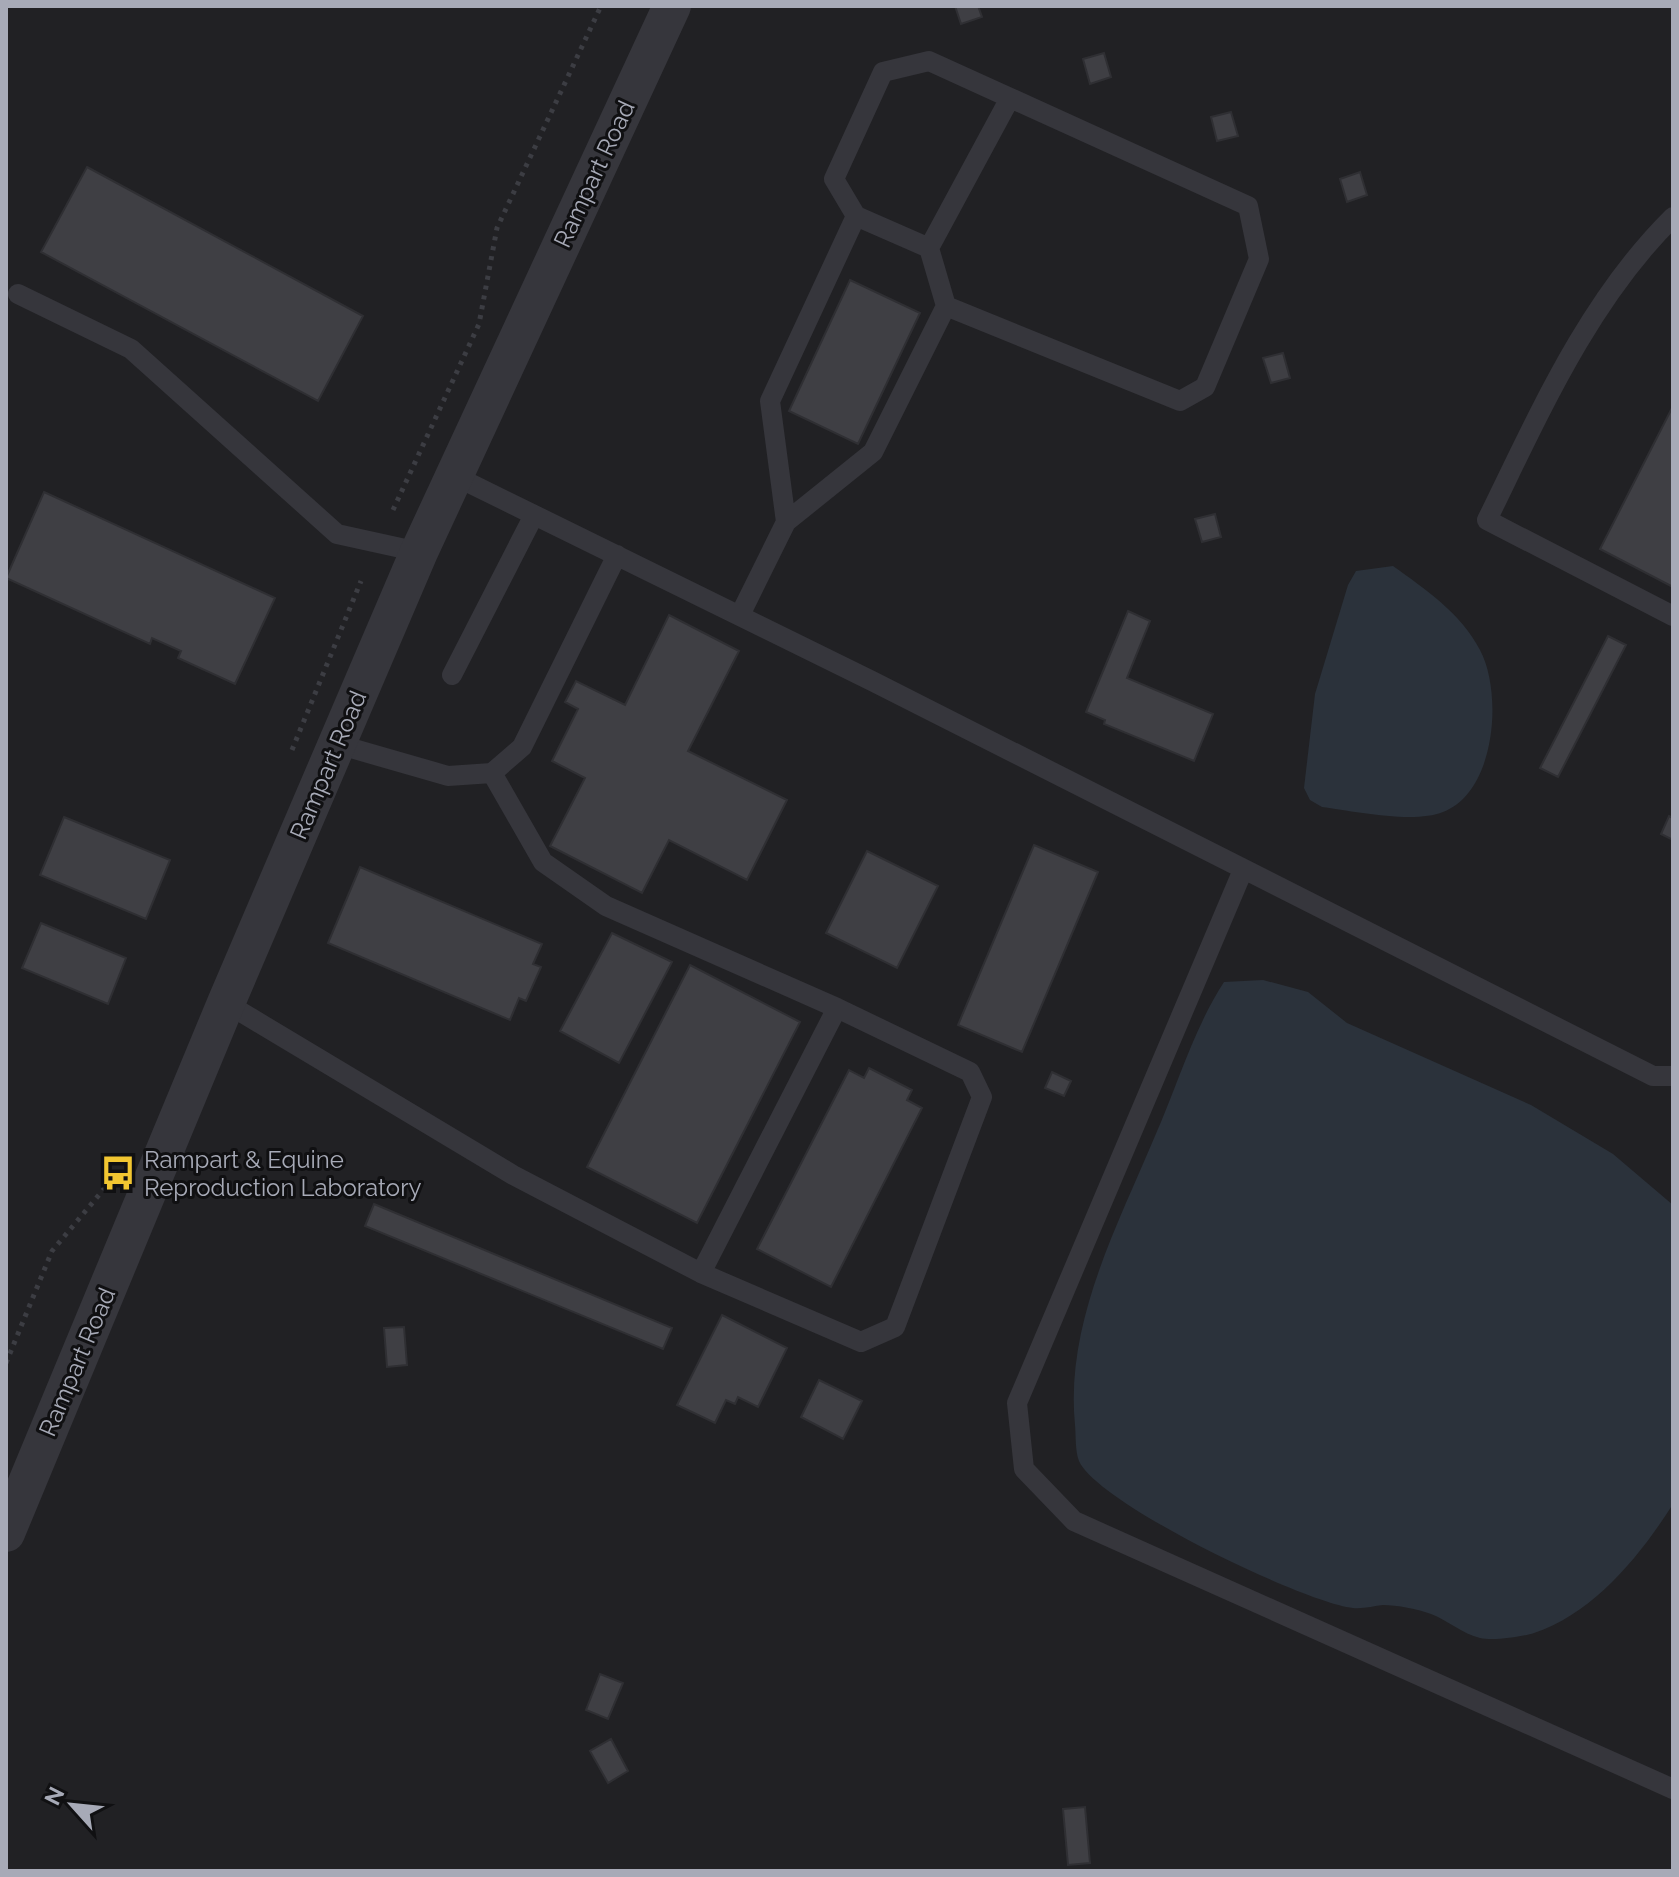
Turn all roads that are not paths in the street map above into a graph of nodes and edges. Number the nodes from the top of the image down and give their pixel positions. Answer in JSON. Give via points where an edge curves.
{"nodes":[{"id":1,"x":672,"y":6,"type":"edge"},
{"id":2,"x":1010,"y":98,"type":"junction"},
{"id":3,"x":856,"y":216,"type":"junction"},
{"id":4,"x":1673,"y":217,"type":"edge"},
{"id":5,"x":929,"y":248,"type":"junction"},
{"id":6,"x":18,"y":294,"type":"dead end"},
{"id":7,"x":946,"y":306,"type":"junction"},
{"id":8,"x":455,"y":476,"type":"junction"},
{"id":9,"x":534,"y":515,"type":"junction"},
{"id":10,"x":786,"y":522,"type":"junction"},
{"id":11,"x":419,"y":552,"type":"junction"},
{"id":12,"x":617,"y":555,"type":"junction"},
{"id":13,"x":740,"y":615,"type":"junction"},
{"id":14,"x":1673,"y":616,"type":"edge"},
{"id":15,"x":452,"y":675,"type":"dead end"},
{"id":16,"x":337,"y":744,"type":"junction"},
{"id":17,"x":492,"y":773,"type":"junction"},
{"id":18,"x":1243,"y":870,"type":"junction"},
{"id":19,"x":226,"y":1003,"type":"junction"},
{"id":20,"x":837,"y":1008,"type":"junction"},
{"id":21,"x":1673,"y":1076,"type":"edge"},
{"id":22,"x":701,"y":1273,"type":"junction"},
{"id":23,"x":6,"y":1533,"type":"edge"},
{"id":24,"x":1673,"y":1789,"type":"edge"}],
"edges":[{"from":1,"to":8,"type":"street","name":"Rampart Road"},
{"from":2,"to":3,"type":"lane","via":[[929,61],[883,72],[834,179]]},
{"from":2,"to":5,"type":"lane"},
{"from":2,"to":7,"type":"lane","via":[[1248,206],[1259,259],[1205,387],[1180,401]]},
{"from":3,"to":5,"type":"lane"},
{"from":3,"to":10,"type":"lane","via":[[770,401]]},
{"from":4,"to":14,"type":"lane","via":[[1610,294],[1557,377],[1487,520]]},
{"from":5,"to":7,"type":"lane"},
{"from":6,"to":11,"type":"lane","via":[[131,349],[337,534]]},
{"from":7,"to":10,"type":"lane","via":[[873,452]]},
{"from":8,"to":9,"type":"lane"},
{"from":8,"to":11,"type":"street","name":"Rampart Road"},
{"from":9,"to":12,"type":"lane"},
{"from":9,"to":15,"type":"lane"},
{"from":10,"to":13,"type":"lane"},
{"from":11,"to":16,"type":"street","name":"Rampart Road"},
{"from":12,"to":13,"type":"lane"},
{"from":12,"to":17,"type":"lane","via":[[522,747]]},
{"from":13,"to":18,"type":"lane"},
{"from":16,"to":17,"type":"lane","via":[[448,776]]},
{"from":16,"to":19,"type":"street","name":"Rampart Road"},
{"from":17,"to":20,"type":"lane","via":[[543,862],[606,906]]},
{"from":18,"to":21,"type":"lane","via":[[1653,1076]]},
{"from":18,"to":24,"type":"lane","via":[[1017,1403],[1024,1469],[1074,1521]]},
{"from":19,"to":22,"type":"lane","via":[[513,1175]]},
{"from":19,"to":23,"type":"street","name":"Rampart Road"},
{"from":20,"to":22,"type":"lane"},
{"from":20,"to":22,"type":"lane","via":[[970,1072],[982,1097],[895,1327],[861,1342]]}]}
